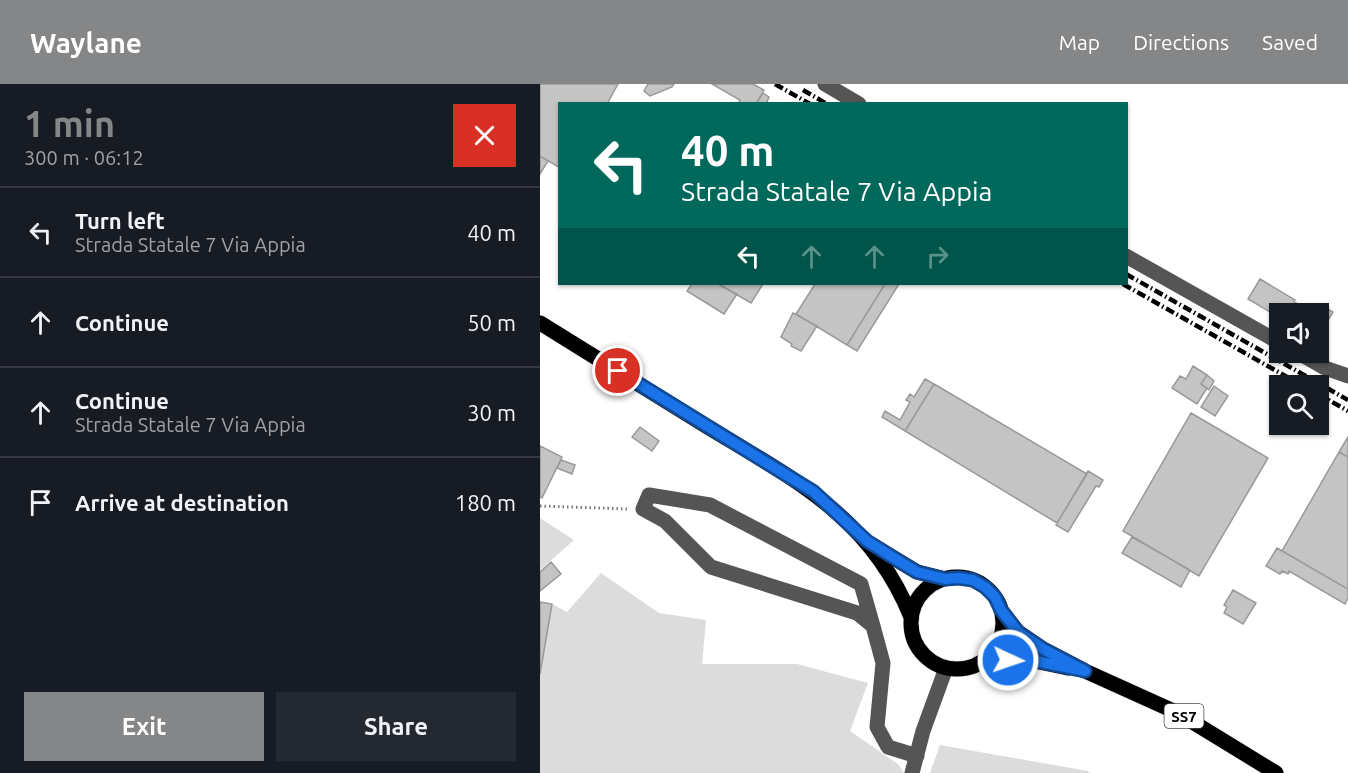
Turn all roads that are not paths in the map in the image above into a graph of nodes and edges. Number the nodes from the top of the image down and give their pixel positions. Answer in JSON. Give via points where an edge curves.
{"nodes":[{"id":1,"x":825,"y":84,"type":"edge"},
{"id":2,"x":856,"y":102,"type":"edge"},
{"id":3,"x":1128,"y":257,"type":"edge"},
{"id":4,"x":540,"y":323,"type":"edge"},
{"id":5,"x":1269,"y":337,"type":"edge"},
{"id":6,"x":1316,"y":363,"type":"edge"},
{"id":7,"x":1348,"y":376,"type":"edge"},
{"id":8,"x":867,"y":541,"type":"junction"},
{"id":9,"x":945,"y":579,"type":"junction"},
{"id":10,"x":1001,"y":610,"type":"junction"},
{"id":11,"x":911,"y":618,"type":"junction"},
{"id":12,"x":873,"y":626,"type":"junction"},
{"id":13,"x":985,"y":660,"type":"junction"},
{"id":14,"x":946,"y":668,"type":"junction"},
{"id":15,"x":1085,"y":671,"type":"junction"},
{"id":16,"x":917,"y":756,"type":"junction"},
{"id":17,"x":912,"y":773,"type":"edge"},
{"id":18,"x":1276,"y":773,"type":"edge"}],
"edges":[{"from":1,"to":2,"type":"street"},
{"from":3,"to":5,"type":"street"},
{"from":4,"to":8,"type":"main road","via":[[814,492]]},
{"from":6,"to":7,"type":"street"},
{"from":8,"to":9,"type":"main road","via":[[917,572]]},
{"from":8,"to":11,"type":"main road","via":[[889,572]]},
{"from":9,"to":10,"type":"main road","via":[[959,578],[979,584],[995,597]]},
{"from":9,"to":11,"type":"main road","via":[[922,593]]},
{"from":10,"to":13,"type":"main road","via":[[1000,637]]},
{"from":10,"to":15,"type":"main road","number":"SS7","via":[[1018,632]]},
{"from":11,"to":14,"type":"main road","via":[[911,631],[919,649],[933,663]]},
{"from":12,"to":12,"type":"street","via":[[861,584],[710,506],[649,495],[643,509],[665,521],[711,567],[857,614]]},
{"from":12,"to":16,"type":"street","via":[[884,663],[877,727],[888,747]]},
{"from":13,"to":14,"type":"main road","via":[[959,669]]},
{"from":13,"to":15,"type":"main road","number":"SS7","via":[[1030,660]]},
{"from":14,"to":16,"type":"street","via":[[922,731]]},
{"from":15,"to":18,"type":"main road","number":"SS7","via":[[1178,712]]},
{"from":16,"to":17,"type":"street"}]}
